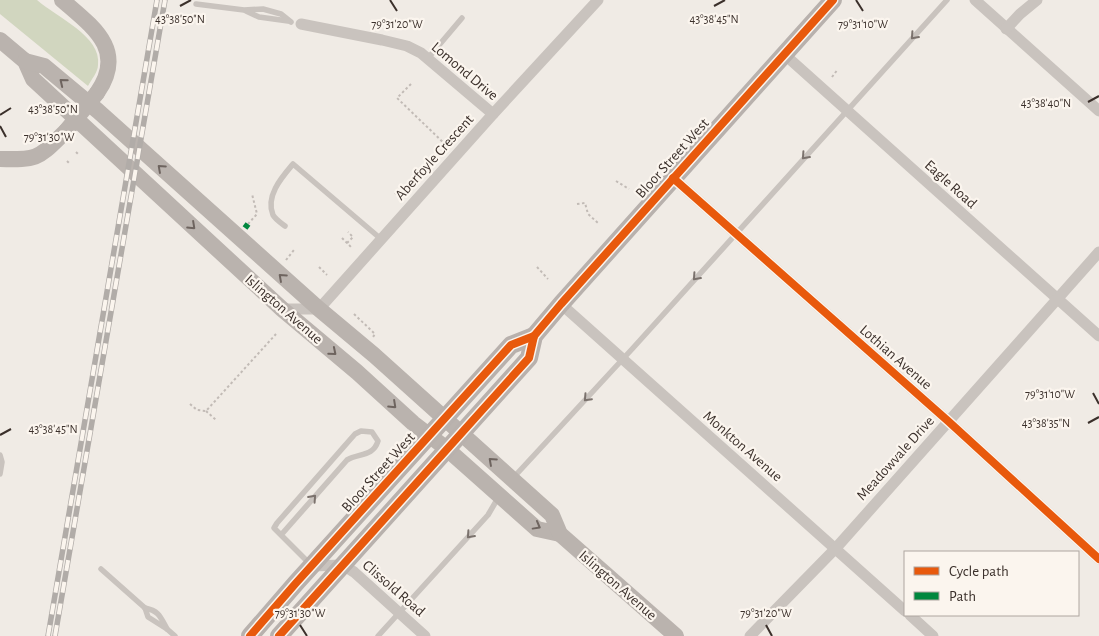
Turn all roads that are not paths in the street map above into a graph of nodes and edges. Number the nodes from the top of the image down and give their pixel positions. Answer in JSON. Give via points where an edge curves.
{"nodes":[{"id":1,"x":62,"y":0,"type":"edge"},
{"id":2,"x":833,"y":0,"type":"edge"},
{"id":3,"x":947,"y":0,"type":"edge"},
{"id":4,"x":975,"y":0,"type":"edge"},
{"id":5,"x":1037,"y":0,"type":"edge"},
{"id":6,"x":596,"y":1,"type":"edge"},
{"id":7,"x":196,"y":4,"type":"dead end"},
{"id":8,"x":462,"y":18,"type":"dead end"},
{"id":9,"x":296,"y":23,"type":"joint"},
{"id":10,"x":1006,"y":29,"type":"junction"},
{"id":11,"x":0,"y":40,"type":"edge"},
{"id":12,"x":784,"y":54,"type":"junction"},
{"id":13,"x":429,"y":58,"type":"junction"},
{"id":14,"x":24,"y":61,"type":"junction"},
{"id":15,"x":846,"y":110,"type":"junction"},
{"id":16,"x":1099,"y":111,"type":"edge"},
{"id":17,"x":493,"y":114,"type":"junction"},
{"id":18,"x":0,"y":159,"type":"edge"},
{"id":19,"x":673,"y":178,"type":"junction"},
{"id":20,"x":285,"y":226,"type":"dead end"},
{"id":21,"x":735,"y":234,"type":"junction"},
{"id":22,"x":381,"y":239,"type":"junction"},
{"id":23,"x":1099,"y":252,"type":"edge"},
{"id":24,"x":1057,"y":298,"type":"junction"},
{"id":25,"x":561,"y":304,"type":"junction"},
{"id":26,"x":282,"y":309,"type":"junction"},
{"id":27,"x":319,"y":309,"type":"junction"},
{"id":28,"x":534,"y":336,"type":"junction"},
{"id":29,"x":1099,"y":336,"type":"edge"},
{"id":30,"x":374,"y":355,"type":"junction"},
{"id":31,"x":622,"y":359,"type":"junction"},
{"id":32,"x":357,"y":372,"type":"junction"},
{"id":33,"x":445,"y":419,"type":"junction"},
{"id":34,"x":948,"y":421,"type":"junction"},
{"id":35,"x":461,"y":434,"type":"junction"},
{"id":36,"x":429,"y":436,"type":"junction"},
{"id":37,"x":447,"y":449,"type":"junction"},
{"id":38,"x":0,"y":455,"type":"edge"},
{"id":39,"x":0,"y":474,"type":"edge"},
{"id":40,"x":512,"y":479,"type":"junction"},
{"id":41,"x":500,"y":496,"type":"junction"},
{"id":42,"x":560,"y":534,"type":"junction"},
{"id":43,"x":281,"y":535,"type":"junction"},
{"id":44,"x":836,"y":548,"type":"junction"},
{"id":45,"x":1099,"y":559,"type":"edge"},
{"id":46,"x":343,"y":565,"type":"junction"},
{"id":47,"x":311,"y":566,"type":"junction"},
{"id":48,"x":101,"y":569,"type":"dead end"},
{"id":49,"x":145,"y":608,"type":"junction"},
{"id":50,"x":904,"y":610,"type":"edge"},
{"id":51,"x":400,"y":613,"type":"junction"},
{"id":52,"x":911,"y":616,"type":"edge"},
{"id":53,"x":167,"y":629,"type":"junction"},
{"id":54,"x":175,"y":636,"type":"edge"},
{"id":55,"x":250,"y":636,"type":"edge"},
{"id":56,"x":279,"y":636,"type":"edge"},
{"id":57,"x":378,"y":636,"type":"edge"},
{"id":58,"x":425,"y":636,"type":"edge"},
{"id":59,"x":676,"y":636,"type":"edge"},
{"id":60,"x":750,"y":636,"type":"edge"},
{"id":61,"x":933,"y":636,"type":"edge"}],
"edges":[{"from":1,"to":18,"type":"main road","bridge":true,"via":[[104,41],[109,59],[104,83],[66,131],[41,155],[27,160]]},
{"from":2,"to":12,"type":"main road","name":"Bloor Street West"},
{"from":3,"to":15,"type":"lane","one_way":true},
{"from":4,"to":10,"type":"street"},
{"from":5,"to":10,"type":"street"},
{"from":6,"to":17,"type":"street","name":"Aberfoyle Crescent"},
{"from":7,"to":9,"type":"lane","via":[[271,10]]},
{"from":8,"to":13,"type":"lane"},
{"from":9,"to":13,"type":"street","name":"Lomond Drive","via":[[407,46]]},
{"from":10,"to":16,"type":"street"},
{"from":11,"to":14,"type":"main road","name":"Islington Avenue"},
{"from":12,"to":15,"type":"street","name":"Eagle Road"},
{"from":12,"to":19,"type":"main road","name":"Bloor Street West"},
{"from":13,"to":17,"type":"street","name":"Lomond Drive"},
{"from":14,"to":26,"type":"main road","name":"Islington Avenue","one_way":true,"via":[[33,79]]},
{"from":27,"to":14,"type":"main road","name":"Islington Avenue","one_way":true,"via":[[98,111],[44,66]]},
{"from":15,"to":21,"type":"lane","one_way":true},
{"from":15,"to":24,"type":"street","name":"Eagle Road"},
{"from":17,"to":22,"type":"street","name":"Aberfoyle Crescent"},
{"from":19,"to":21,"type":"street","name":"Lothian Avenue"},
{"from":19,"to":25,"type":"main road","name":"Bloor Street West"},
{"from":20,"to":22,"type":"lane","via":[[273,216],[271,203],[276,186],[293,164]]},
{"from":21,"to":31,"type":"lane","one_way":true},
{"from":21,"to":34,"type":"street","name":"Lothian Avenue"},
{"from":22,"to":27,"type":"street","name":"Aberfoyle Crescent"},
{"from":23,"to":24,"type":"street","name":"Meadowvale Drive"},
{"from":24,"to":29,"type":"street","name":"Eagle Road"},
{"from":24,"to":34,"type":"street","name":"Meadowvale Drive"},
{"from":25,"to":28,"type":"main road","name":"Bloor Street West"},
{"from":25,"to":31,"type":"street","name":"Monkton Avenue"},
{"from":26,"to":27,"type":"street"},
{"from":26,"to":32,"type":"main road","name":"Islington Avenue","one_way":true},
{"from":27,"to":30,"type":"main road","name":"Islington Avenue"},
{"from":28,"to":33,"type":"main road","name":"Bloor Street West","via":[[511,345]]},
{"from":28,"to":35,"type":"main road","name":"Bloor Street West","via":[[529,358]]},
{"from":30,"to":32,"type":"main road"},
{"from":30,"to":33,"type":"main road","name":"Islington Avenue"},
{"from":31,"to":40,"type":"lane","one_way":true},
{"from":31,"to":44,"type":"street","name":"Monkton Avenue"},
{"from":32,"to":36,"type":"main road","name":"Islington Avenue","one_way":true},
{"from":33,"to":35,"type":"main road","name":"Islington Avenue"},
{"from":33,"to":36,"type":"main road","name":"Bloor Street West"},
{"from":34,"to":44,"type":"street","name":"Meadowvale Drive"},
{"from":34,"to":45,"type":"street","name":"Lothian Avenue"},
{"from":35,"to":37,"type":"main road","name":"Bloor Street West"},
{"from":40,"to":35,"type":"main road","name":"Islington Avenue","one_way":true},
{"from":36,"to":37,"type":"main road","name":"Islington Avenue"},
{"from":36,"to":47,"type":"main road","name":"Bloor Street West"},
{"from":37,"to":41,"type":"main road","name":"Islington Avenue"},
{"from":37,"to":46,"type":"main road","name":"Bloor Street West"},
{"from":38,"to":39,"type":"lane"},
{"from":40,"to":42,"type":"main road","name":"Islington Avenue","via":[[552,514]]},
{"from":41,"to":42,"type":"main road","name":"Islington Avenue","one_way":true,"via":[[537,530]]},
{"from":41,"to":51,"type":"lane","one_way":true,"via":[[488,515]]},
{"from":42,"to":59,"type":"main road","name":"Islington Avenue"},
{"from":43,"to":43,"type":"lane","one_way":true,"via":[[347,460],[376,448],[378,441],[372,432],[356,434],[277,523],[274,528]]},
{"from":43,"to":47,"type":"lane"},
{"from":44,"to":50,"type":"street","name":"Monkton Avenue"},
{"from":44,"to":60,"type":"street","name":"Meadowvale Drive"},
{"from":46,"to":47,"type":"street","name":"Clissold Road"},
{"from":46,"to":51,"type":"street","name":"Clissold Road"},
{"from":46,"to":56,"type":"main road","name":"Bloor Street West"},
{"from":47,"to":55,"type":"main road","name":"Bloor Street West"},
{"from":48,"to":49,"type":"lane"},
{"from":49,"to":53,"type":"lane","via":[[148,617]]},
{"from":49,"to":53,"type":"lane","via":[[160,615]]},
{"from":51,"to":57,"type":"lane"},
{"from":51,"to":58,"type":"street","name":"Clissold Road"},
{"from":52,"to":61,"type":"street"},
{"from":53,"to":54,"type":"lane"}]}
